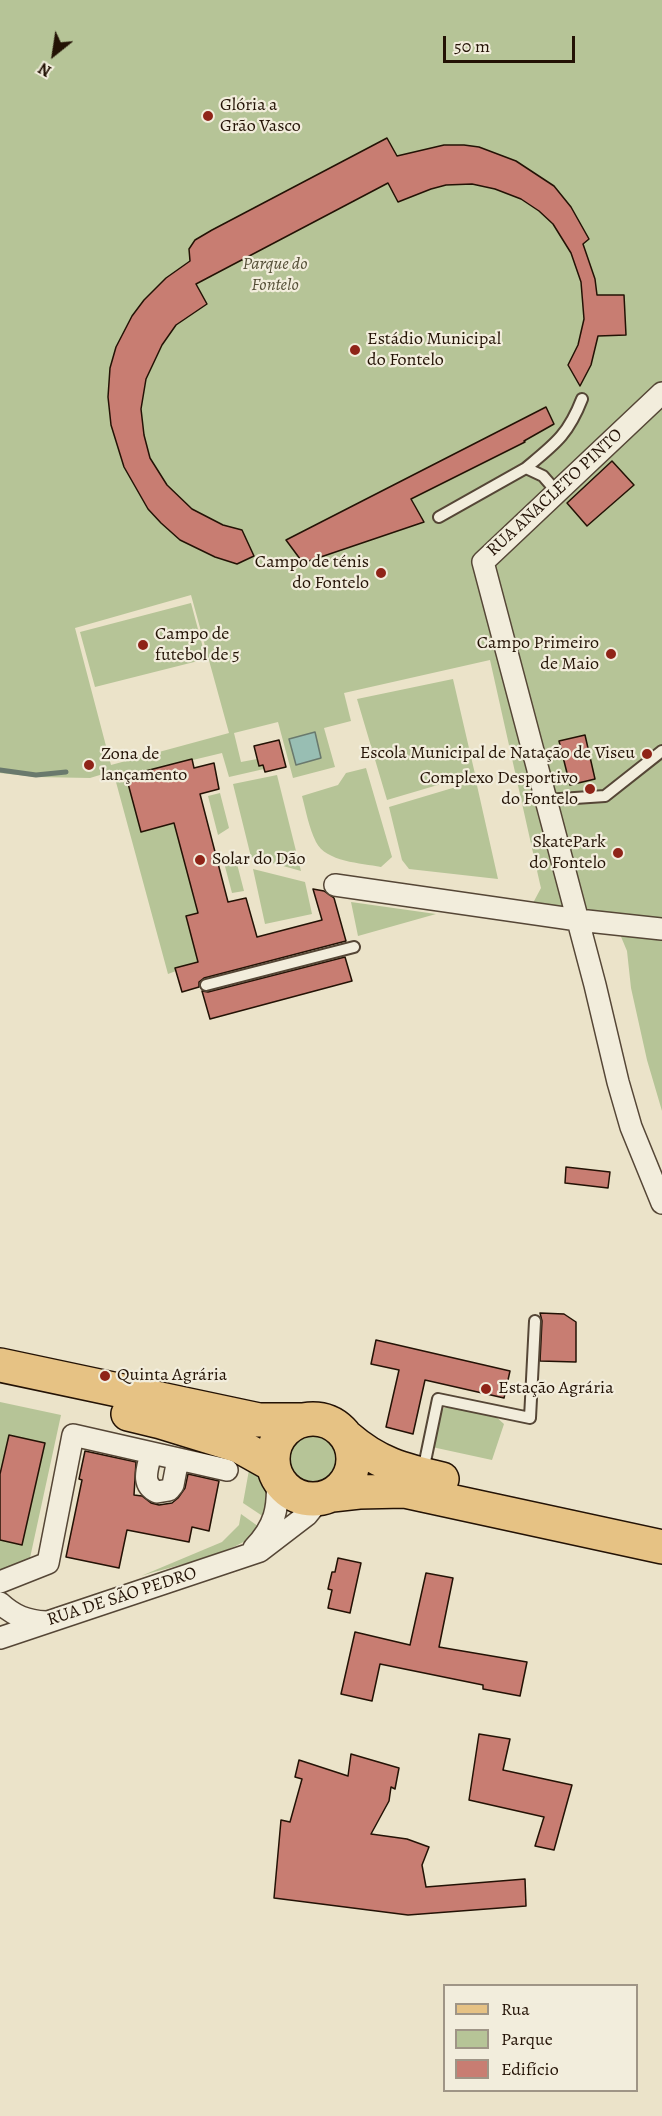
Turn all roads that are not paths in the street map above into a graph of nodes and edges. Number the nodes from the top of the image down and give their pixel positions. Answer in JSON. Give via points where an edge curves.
{"nodes":[{"id":1,"x":662,"y":393,"type":"edge"},
{"id":2,"x":582,"y":399,"type":"dead end"},
{"id":3,"x":526,"y":468,"type":"junction"},
{"id":4,"x":556,"y":491,"type":"junction"},
{"id":5,"x":439,"y":517,"type":"dead end"},
{"id":6,"x":662,"y":751,"type":"edge"},
{"id":7,"x":546,"y":800,"type":"junction"},
{"id":8,"x":335,"y":885,"type":"dead end"},
{"id":9,"x":578,"y":920,"type":"junction"},
{"id":10,"x":662,"y":929,"type":"edge"},
{"id":11,"x":354,"y":947,"type":"dead end"},
{"id":12,"x":206,"y":985,"type":"dead end"},
{"id":13,"x":662,"y":1203,"type":"edge"},
{"id":14,"x":535,"y":1321,"type":"dead end"},
{"id":15,"x":0,"y":1365,"type":"edge"},
{"id":16,"x":0,"y":1386,"type":"edge"},
{"id":17,"x":303,"y":1420,"type":"junction"},
{"id":18,"x":347,"y":1437,"type":"junction"},
{"id":19,"x":151,"y":1453,"type":"junction"},
{"id":20,"x":178,"y":1459,"type":"junction"},
{"id":21,"x":226,"y":1470,"type":"dead end"},
{"id":22,"x":275,"y":1472,"type":"junction"},
{"id":23,"x":423,"y":1474,"type":"junction"},
{"id":24,"x":326,"y":1497,"type":"junction"},
{"id":25,"x":662,"y":1526,"type":"edge"},
{"id":26,"x":662,"y":1547,"type":"edge"},
{"id":27,"x":245,"y":1557,"type":"junction"},
{"id":28,"x":0,"y":1582,"type":"edge"},
{"id":29,"x":0,"y":1603,"type":"edge"},
{"id":30,"x":46,"y":1622,"type":"junction"},
{"id":31,"x":0,"y":1638,"type":"edge"}],
"edges":[{"from":1,"to":4,"type":"street","name":"RUA ANACLETO PINTO"},
{"from":2,"to":3,"type":"lane","via":[[574,421],[560,439]]},
{"from":3,"to":4,"type":"lane","via":[[543,476]]},
{"from":3,"to":5,"type":"lane"},
{"from":4,"to":7,"type":"street","name":"RUA ANACLETO PINTO","via":[[483,562]]},
{"from":6,"to":7,"type":"lane","via":[[605,796]]},
{"from":7,"to":9,"type":"street","name":"RUA ANACLETO PINTO"},
{"from":8,"to":9,"type":"street"},
{"from":9,"to":10,"type":"street"},
{"from":9,"to":13,"type":"street","name":"RUA ANACLETO PINTO","via":[[624,1105]]},
{"from":11,"to":12,"type":"lane"},
{"from":14,"to":23,"type":"lane","via":[[530,1418],[438,1399]]},
{"from":15,"to":17,"type":"main road","via":[[259,1420]]},
{"from":16,"to":22,"type":"main road","via":[[161,1422],[239,1446]]},
{"from":17,"to":18,"type":"main road","via":[[324,1420]]},
{"from":17,"to":22,"type":"main road","via":[[290,1425],[280,1436],[273,1450]]},
{"from":18,"to":23,"type":"main road","via":[[383,1462]]},
{"from":18,"to":24,"type":"main road","via":[[353,1466],[344,1484]]},
{"from":19,"to":20,"type":"street"},
{"from":19,"to":20,"type":"street","via":[[146,1481],[157,1492],[173,1485]]},
{"from":19,"to":28,"type":"street","via":[[73,1435],[48,1563]]},
{"from":20,"to":21,"type":"street"},
{"from":22,"to":24,"type":"main road","via":[[286,1489],[297,1496]]},
{"from":22,"to":27,"type":"street","via":[[277,1512]]},
{"from":23,"to":25,"type":"main road"},
{"from":24,"to":26,"type":"main road","via":[[404,1491]]},
{"from":24,"to":27,"type":"street","name":"RUA DE SÃO PEDRO","via":[[277,1540]]},
{"from":27,"to":30,"type":"street","name":"RUA DE SÃO PEDRO"},
{"from":29,"to":30,"type":"street","via":[[21,1618]]},
{"from":30,"to":31,"type":"street","name":"RUA DE SÃO PEDRO"}]}
